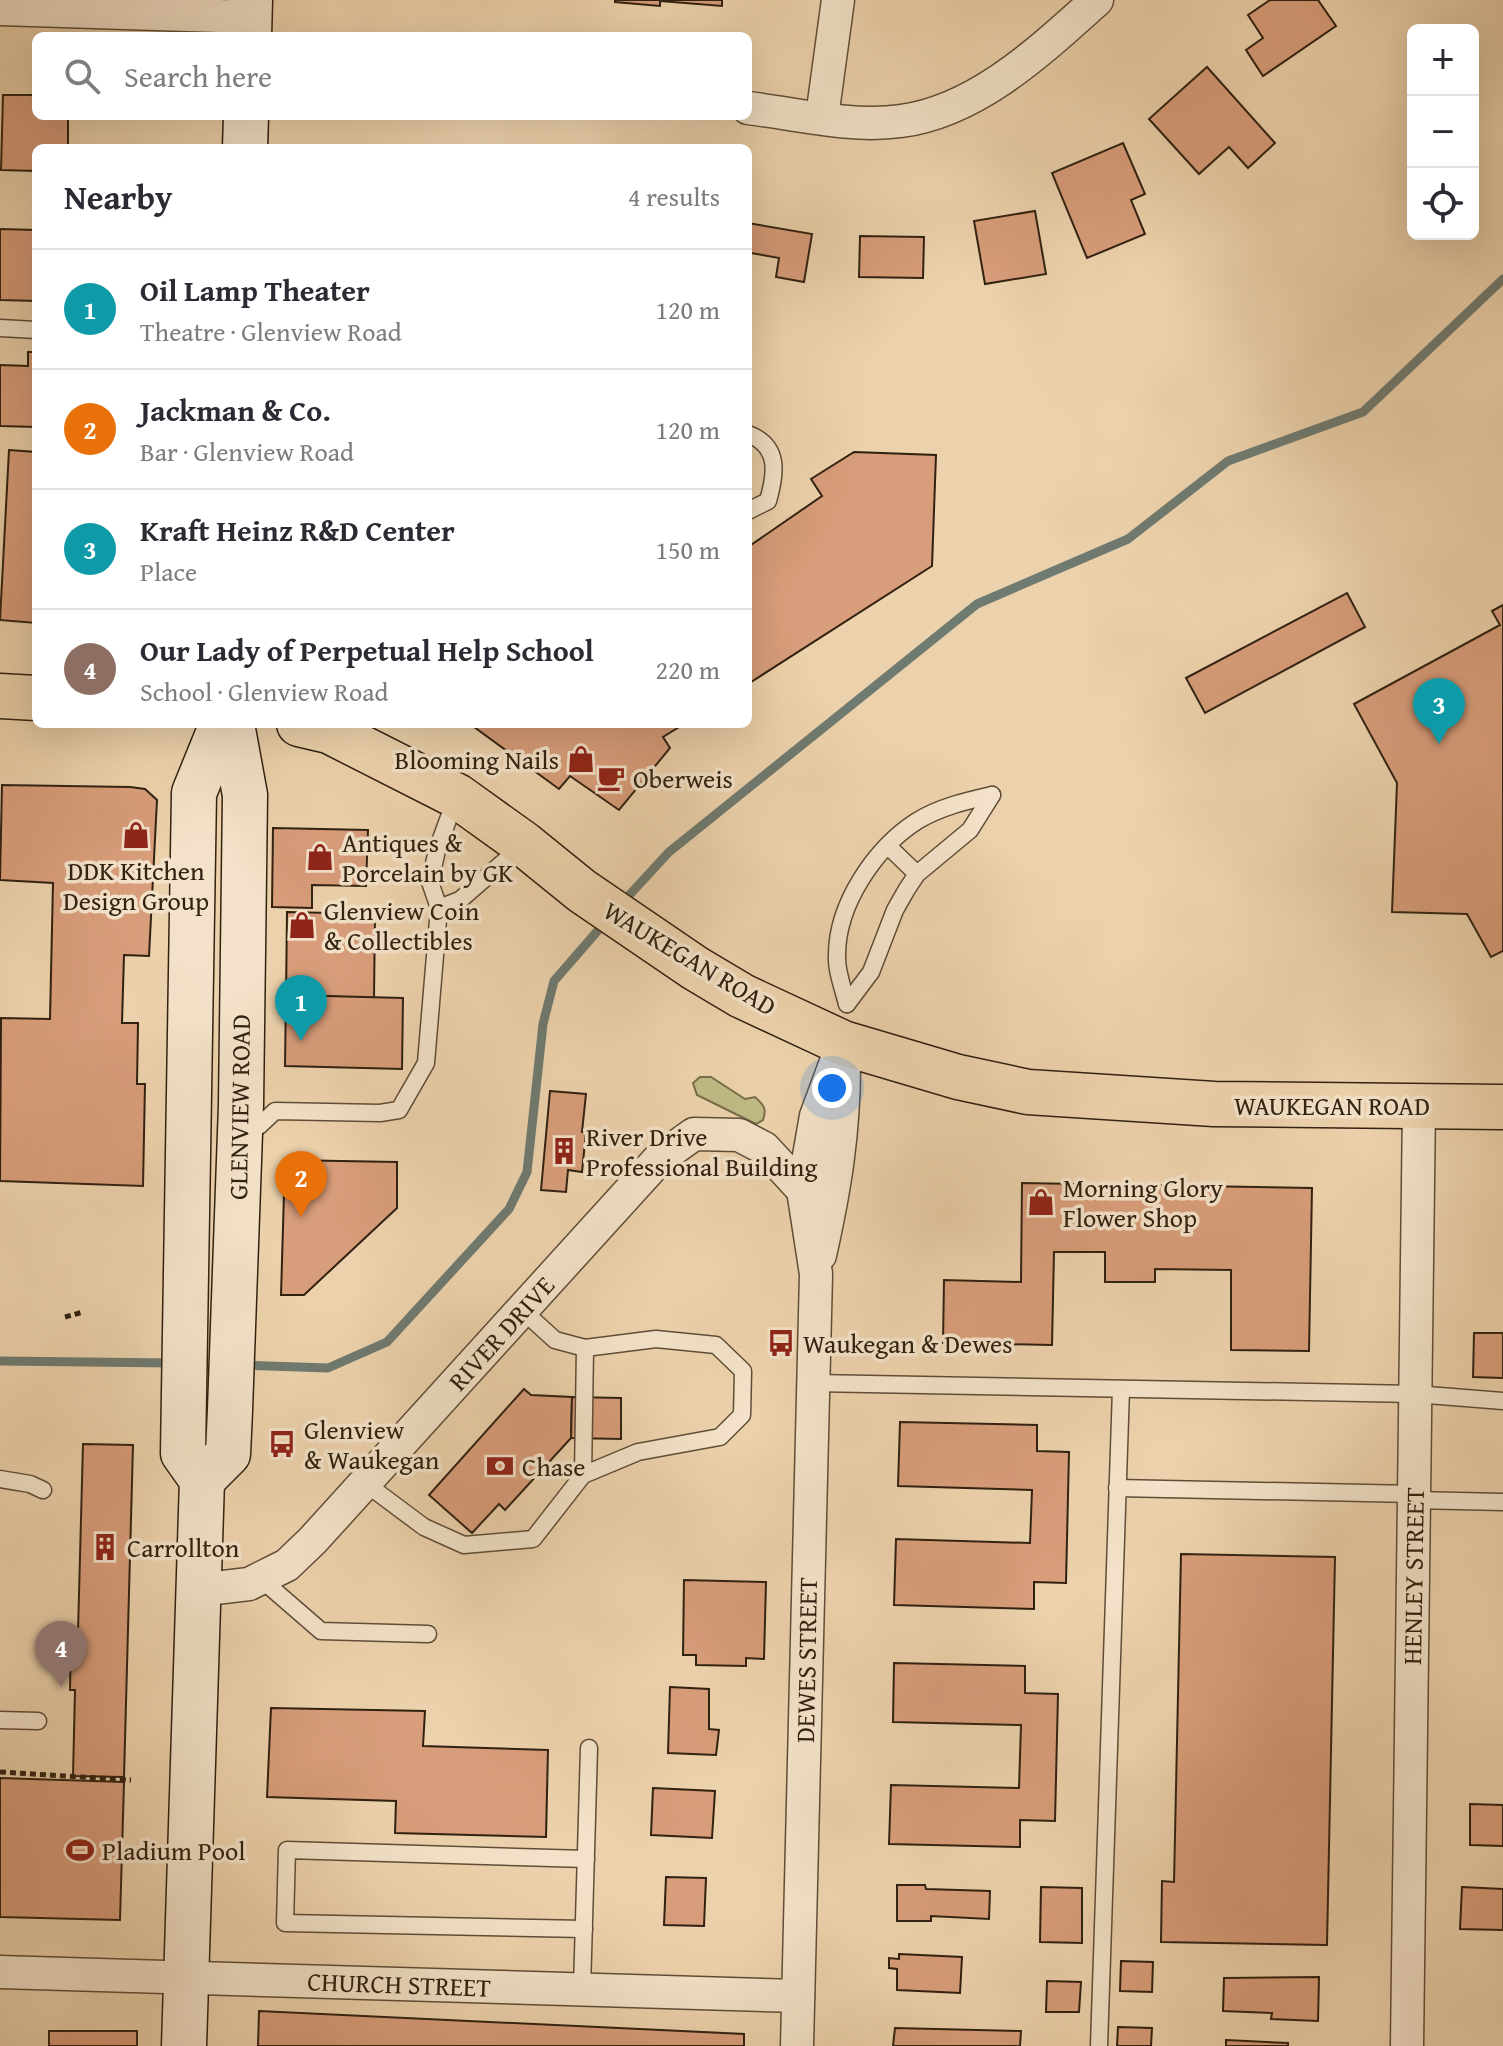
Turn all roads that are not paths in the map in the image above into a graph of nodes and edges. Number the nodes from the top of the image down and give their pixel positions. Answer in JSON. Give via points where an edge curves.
{"nodes":[{"id":1,"x":838,"y":0,"type":"edge"},
{"id":2,"x":1097,"y":0,"type":"edge"},
{"id":3,"x":0,"y":9,"type":"edge"},
{"id":4,"x":250,"y":18,"type":"edge"},
{"id":5,"x":752,"y":108,"type":"edge"},
{"id":6,"x":822,"y":117,"type":"junction"},
{"id":7,"x":0,"y":328,"type":"edge"},
{"id":8,"x":32,"y":330,"type":"edge"},
{"id":9,"x":752,"y":436,"type":"edge"},
{"id":10,"x":752,"y":509,"type":"edge"},
{"id":11,"x":0,"y":696,"type":"edge"},
{"id":12,"x":32,"y":698,"type":"edge"},
{"id":13,"x":220,"y":728,"type":"edge"},
{"id":14,"x":233,"y":728,"type":"edge"},
{"id":15,"x":316,"y":728,"type":"edge"},
{"id":16,"x":457,"y":796,"type":"junction"},
{"id":17,"x":524,"y":844,"type":"junction"},
{"id":18,"x":888,"y":846,"type":"junction"},
{"id":19,"x":917,"y":874,"type":"junction"},
{"id":20,"x":439,"y":908,"type":"junction"},
{"id":21,"x":843,"y":1043,"type":"junction"},
{"id":22,"x":1419,"y":1105,"type":"junction"},
{"id":23,"x":1503,"y":1107,"type":"edge"},
{"id":24,"x":252,"y":1110,"type":"junction"},
{"id":25,"x":803,"y":1190,"type":"junction"},
{"id":26,"x":816,"y":1274,"type":"junction"},
{"id":27,"x":522,"y":1310,"type":"junction"},
{"id":28,"x":585,"y":1348,"type":"junction"},
{"id":29,"x":813,"y":1383,"type":"junction"},
{"id":30,"x":1121,"y":1389,"type":"junction"},
{"id":31,"x":1415,"y":1394,"type":"junction"},
{"id":32,"x":1503,"y":1401,"type":"edge"},
{"id":33,"x":583,"y":1475,"type":"junction"},
{"id":34,"x":0,"y":1479,"type":"edge"},
{"id":35,"x":202,"y":1480,"type":"junction"},
{"id":36,"x":365,"y":1483,"type":"junction"},
{"id":37,"x":1117,"y":1488,"type":"junction"},
{"id":38,"x":43,"y":1490,"type":"dead end"},
{"id":39,"x":1414,"y":1497,"type":"junction"},
{"id":40,"x":1503,"y":1502,"type":"edge"},
{"id":41,"x":261,"y":1579,"type":"junction"},
{"id":42,"x":198,"y":1590,"type":"junction"},
{"id":43,"x":428,"y":1634,"type":"dead end"},
{"id":44,"x":0,"y":1720,"type":"edge"},
{"id":45,"x":38,"y":1721,"type":"dead end"},
{"id":46,"x":589,"y":1748,"type":"dead end"},
{"id":47,"x":586,"y":1859,"type":"junction"},
{"id":48,"x":584,"y":1929,"type":"junction"},
{"id":49,"x":0,"y":1972,"type":"edge"},
{"id":50,"x":186,"y":1977,"type":"junction"},
{"id":51,"x":582,"y":1989,"type":"junction"},
{"id":52,"x":798,"y":1996,"type":"junction"},
{"id":53,"x":184,"y":2046,"type":"edge"},
{"id":54,"x":797,"y":2046,"type":"edge"},
{"id":55,"x":1099,"y":2046,"type":"edge"},
{"id":56,"x":1407,"y":2046,"type":"edge"}],
"edges":[{"from":1,"to":6,"type":"street"},
{"from":2,"to":6,"type":"street","via":[[1041,49],[963,101],[900,121]]},
{"from":3,"to":4,"type":"street"},
{"from":5,"to":6,"type":"street"},
{"from":7,"to":8,"type":"lane"},
{"from":9,"to":10,"type":"lane","via":[[773,454],[774,482],[768,501]]},
{"from":11,"to":12,"type":"main road"},
{"from":13,"to":35,"type":"main road","name":"GLENVIEW ROAD","via":[[194,793],[183,1453]]},
{"from":14,"to":24,"type":"main road","name":"GLENVIEW ROAD","via":[[245,795]]},
{"from":15,"to":16,"type":"main road","name":"WAUKEGAN ROAD"},
{"from":16,"to":17,"type":"main road","name":"WAUKEGAN ROAD"},
{"from":16,"to":20,"type":"lane","via":[[430,882]]},
{"from":17,"to":20,"type":"lane","via":[[460,900]]},
{"from":17,"to":21,"type":"main road","name":"WAUKEGAN ROAD","via":[[636,930],[742,996]]},
{"from":18,"to":19,"type":"lane"},
{"from":18,"to":19,"type":"lane","via":[[916,822],[992,795],[970,830]]},
{"from":18,"to":19,"type":"lane","via":[[853,892],[841,925],[836,957],[847,1004],[871,972],[895,910]]},
{"from":20,"to":24,"type":"lane","via":[[426,1063],[399,1110]]},
{"from":21,"to":22,"type":"main road","name":"WAUKEGAN ROAD","via":[[1028,1092],[1214,1104]]},
{"from":21,"to":25,"type":"street","name":"DEWES STREET","via":[[816,1116]]},
{"from":21,"to":26,"type":"street","name":"DEWES STREET","via":[[842,1139]]},
{"from":22,"to":23,"type":"main road","name":"WAUKEGAN ROAD"},
{"from":22,"to":31,"type":"street","name":"HENLEY STREET"},
{"from":24,"to":35,"type":"main road","name":"GLENVIEW ROAD","via":[[233,1304],[228,1454]]},
{"from":25,"to":26,"type":"street","name":"DEWES STREET"},
{"from":25,"to":27,"type":"street","name":"RIVER DRIVE","via":[[764,1148],[739,1135],[694,1134],[659,1159]]},
{"from":26,"to":29,"type":"street","name":"DEWES STREET"},
{"from":27,"to":28,"type":"lane","via":[[555,1340]]},
{"from":27,"to":36,"type":"street","name":"RIVER DRIVE"},
{"from":28,"to":33,"type":"lane"},
{"from":28,"to":33,"type":"lane","via":[[656,1339],[716,1345],[743,1371],[742,1415],[720,1437],[638,1452]]},
{"from":29,"to":30,"type":"lane"},
{"from":29,"to":52,"type":"street","name":"DEWES STREET"},
{"from":30,"to":31,"type":"lane"},
{"from":30,"to":37,"type":"lane"},
{"from":31,"to":32,"type":"lane"},
{"from":31,"to":39,"type":"street","name":"HENLEY STREET"},
{"from":33,"to":36,"type":"lane","via":[[533,1539],[464,1545],[424,1527]]},
{"from":34,"to":38,"type":"lane"},
{"from":35,"to":42,"type":"main road"},
{"from":36,"to":41,"type":"street","name":"RIVER DRIVE","via":[[287,1565]]},
{"from":37,"to":39,"type":"lane"},
{"from":37,"to":55,"type":"lane"},
{"from":39,"to":40,"type":"lane"},
{"from":39,"to":56,"type":"street","name":"HENLEY STREET"},
{"from":41,"to":42,"type":"street","name":"RIVER DRIVE"},
{"from":41,"to":43,"type":"lane","via":[[321,1631]]},
{"from":42,"to":50,"type":"main road"},
{"from":44,"to":45,"type":"lane"},
{"from":46,"to":47,"type":"lane"},
{"from":47,"to":48,"type":"lane"},
{"from":47,"to":48,"type":"lane","via":[[287,1850],[285,1923]]},
{"from":48,"to":51,"type":"lane"},
{"from":49,"to":50,"type":"street","name":"CHURCH STREET"},
{"from":50,"to":51,"type":"street","name":"CHURCH STREET"},
{"from":50,"to":53,"type":"main road"},
{"from":51,"to":52,"type":"street","name":"CHURCH STREET"},
{"from":52,"to":54,"type":"street","name":"DEWES STREET"}]}
